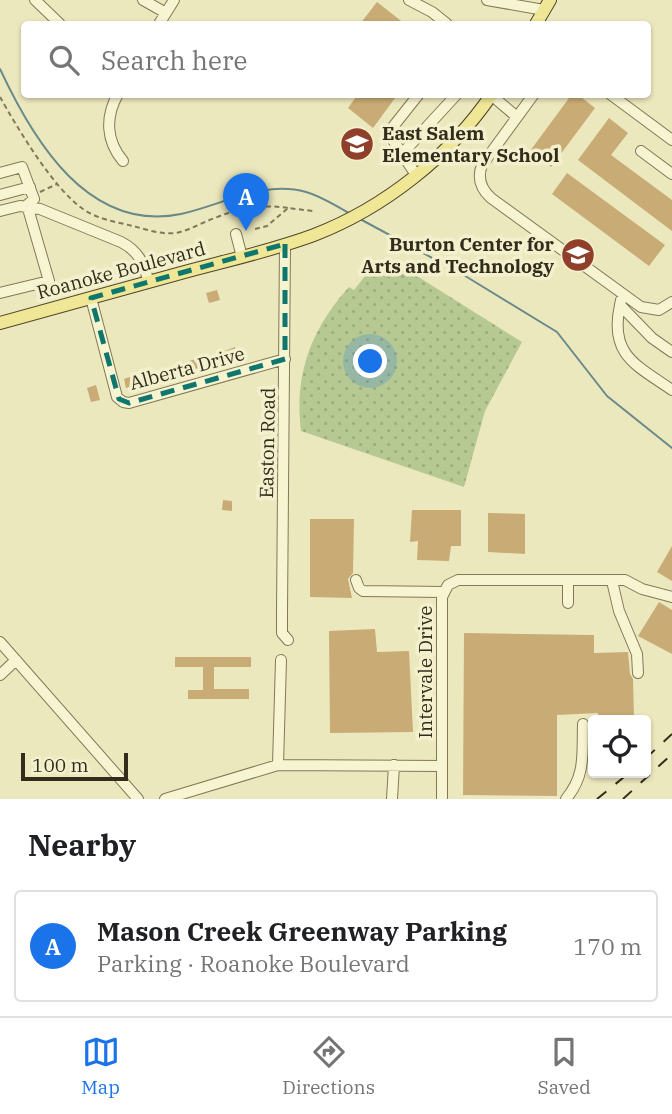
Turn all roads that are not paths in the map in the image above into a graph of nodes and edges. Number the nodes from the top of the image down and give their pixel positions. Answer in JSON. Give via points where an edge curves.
{"nodes":[{"id":1,"x":34,"y":0,"type":"edge"},
{"id":2,"x":143,"y":0,"type":"edge"},
{"id":3,"x":174,"y":0,"type":"edge"},
{"id":4,"x":409,"y":0,"type":"edge"},
{"id":5,"x":487,"y":0,"type":"edge"},
{"id":6,"x":547,"y":5,"type":"edge"},
{"id":7,"x":166,"y":13,"type":"junction"},
{"id":8,"x":57,"y":21,"type":"edge"},
{"id":9,"x":161,"y":21,"type":"edge"},
{"id":10,"x":443,"y":21,"type":"edge"},
{"id":11,"x":538,"y":21,"type":"edge"},
{"id":12,"x":116,"y":98,"type":"edge"},
{"id":13,"x":416,"y":98,"type":"edge"},
{"id":14,"x":453,"y":98,"type":"edge"},
{"id":15,"x":489,"y":98,"type":"edge"},
{"id":16,"x":495,"y":98,"type":"edge"},
{"id":17,"x":531,"y":98,"type":"edge"},
{"id":18,"x":615,"y":98,"type":"edge"},
{"id":19,"x":517,"y":117,"type":"junction"},
{"id":20,"x":672,"y":140,"type":"edge"},
{"id":21,"x":640,"y":151,"type":"dead end"},
{"id":22,"x":401,"y":155,"type":"junction"},
{"id":23,"x":123,"y":161,"type":"dead end"},
{"id":24,"x":0,"y":173,"type":"edge"},
{"id":25,"x":672,"y":174,"type":"edge"},
{"id":26,"x":416,"y":175,"type":"junction"},
{"id":27,"x":35,"y":190,"type":"junction"},
{"id":28,"x":0,"y":195,"type":"edge"},
{"id":29,"x":27,"y":205,"type":"junction"},
{"id":30,"x":0,"y":211,"type":"edge"},
{"id":31,"x":236,"y":234,"type":"dead end"},
{"id":32,"x":285,"y":244,"type":"junction"},
{"id":33,"x":242,"y":257,"type":"junction"},
{"id":34,"x":149,"y":282,"type":"junction"},
{"id":35,"x":0,"y":293,"type":"edge"},
{"id":36,"x":90,"y":298,"type":"junction"},
{"id":37,"x":622,"y":300,"type":"junction"},
{"id":38,"x":672,"y":302,"type":"edge"},
{"id":39,"x":0,"y":323,"type":"edge"},
{"id":40,"x":672,"y":352,"type":"edge"},
{"id":41,"x":285,"y":359,"type":"junction"},
{"id":42,"x":672,"y":390,"type":"edge"},
{"id":43,"x":356,"y":580,"type":"dead end"},
{"id":44,"x":568,"y":581,"type":"junction"},
{"id":45,"x":612,"y":581,"type":"junction"},
{"id":46,"x":444,"y":592,"type":"junction"},
{"id":47,"x":672,"y":597,"type":"edge"},
{"id":48,"x":568,"y":603,"type":"dead end"},
{"id":49,"x":288,"y":640,"type":"dead end"},
{"id":50,"x":0,"y":642,"type":"edge"},
{"id":51,"x":16,"y":660,"type":"junction"},
{"id":52,"x":281,"y":660,"type":"dead end"},
{"id":53,"x":638,"y":673,"type":"dead end"},
{"id":54,"x":0,"y":675,"type":"edge"},
{"id":55,"x":583,"y":724,"type":"dead end"},
{"id":56,"x":278,"y":765,"type":"junction"},
{"id":57,"x":394,"y":765,"type":"junction"},
{"id":58,"x":442,"y":766,"type":"junction"},
{"id":59,"x":138,"y":799,"type":"edge"},
{"id":60,"x":165,"y":799,"type":"edge"},
{"id":61,"x":392,"y":799,"type":"edge"},
{"id":62,"x":442,"y":799,"type":"edge"},
{"id":63,"x":566,"y":799,"type":"edge"}],
"edges":[{"from":1,"to":8,"type":"street"},
{"from":2,"to":7,"type":"street"},
{"from":3,"to":7,"type":"street"},
{"from":4,"to":10,"type":"street"},
{"from":5,"to":6,"type":"street"},
{"from":6,"to":11,"type":"main road"},
{"from":7,"to":9,"type":"street"},
{"from":12,"to":23,"type":"street","via":[[108,131]]},
{"from":13,"to":22,"type":"street","via":[[393,128],[391,137]]},
{"from":14,"to":22,"type":"street"},
{"from":15,"to":26,"type":"main road","name":"Roanoke Boulevard","via":[[461,133]]},
{"from":16,"to":19,"type":"street"},
{"from":17,"to":19,"type":"street"},
{"from":18,"to":20,"type":"street"},
{"from":19,"to":37,"type":"street","via":[[482,165],[481,187]]},
{"from":21,"to":25,"type":"street"},
{"from":22,"to":26,"type":"street"},
{"from":24,"to":27,"type":"street","via":[[22,167]]},
{"from":26,"to":32,"type":"main road","name":"Roanoke Boulevard","via":[[351,218]]},
{"from":27,"to":28,"type":"street"},
{"from":27,"to":29,"type":"street"},
{"from":29,"to":30,"type":"street"},
{"from":29,"to":34,"type":"street","via":[[133,248]]},
{"from":29,"to":35,"type":"street","via":[[49,281]]},
{"from":31,"to":33,"type":"street"},
{"from":32,"to":33,"type":"main road","name":"Roanoke Boulevard"},
{"from":32,"to":41,"type":"street","name":"Easton Road"},
{"from":33,"to":34,"type":"main road","name":"Roanoke Boulevard"},
{"from":34,"to":36,"type":"main road","name":"Roanoke Boulevard"},
{"from":36,"to":39,"type":"main road","name":"Roanoke Boulevard"},
{"from":36,"to":41,"type":"street","name":"Alberta Drive","via":[[117,397],[123,402]]},
{"from":37,"to":38,"type":"street","via":[[653,311]]},
{"from":37,"to":40,"type":"street","via":[[652,338]]},
{"from":37,"to":42,"type":"street","via":[[616,329],[625,354]]},
{"from":41,"to":49,"type":"street","name":"Easton Road","via":[[282,633]]},
{"from":43,"to":46,"type":"street","via":[[363,591]]},
{"from":44,"to":45,"type":"street","name":"Intervale Drive"},
{"from":44,"to":46,"type":"street","name":"Intervale Drive","via":[[458,580]]},
{"from":44,"to":48,"type":"street"},
{"from":45,"to":47,"type":"street","name":"Intervale Drive","via":[[625,580]]},
{"from":45,"to":53,"type":"street","via":[[637,654]]},
{"from":46,"to":58,"type":"street","name":"Intervale Drive"},
{"from":50,"to":51,"type":"street"},
{"from":51,"to":54,"type":"street"},
{"from":51,"to":59,"type":"street"},
{"from":52,"to":56,"type":"street"},
{"from":55,"to":63,"type":"street","via":[[580,778]]},
{"from":56,"to":57,"type":"street"},
{"from":56,"to":60,"type":"street"},
{"from":57,"to":58,"type":"street"},
{"from":57,"to":61,"type":"street"},
{"from":58,"to":62,"type":"street","name":"Intervale Drive"}]}
